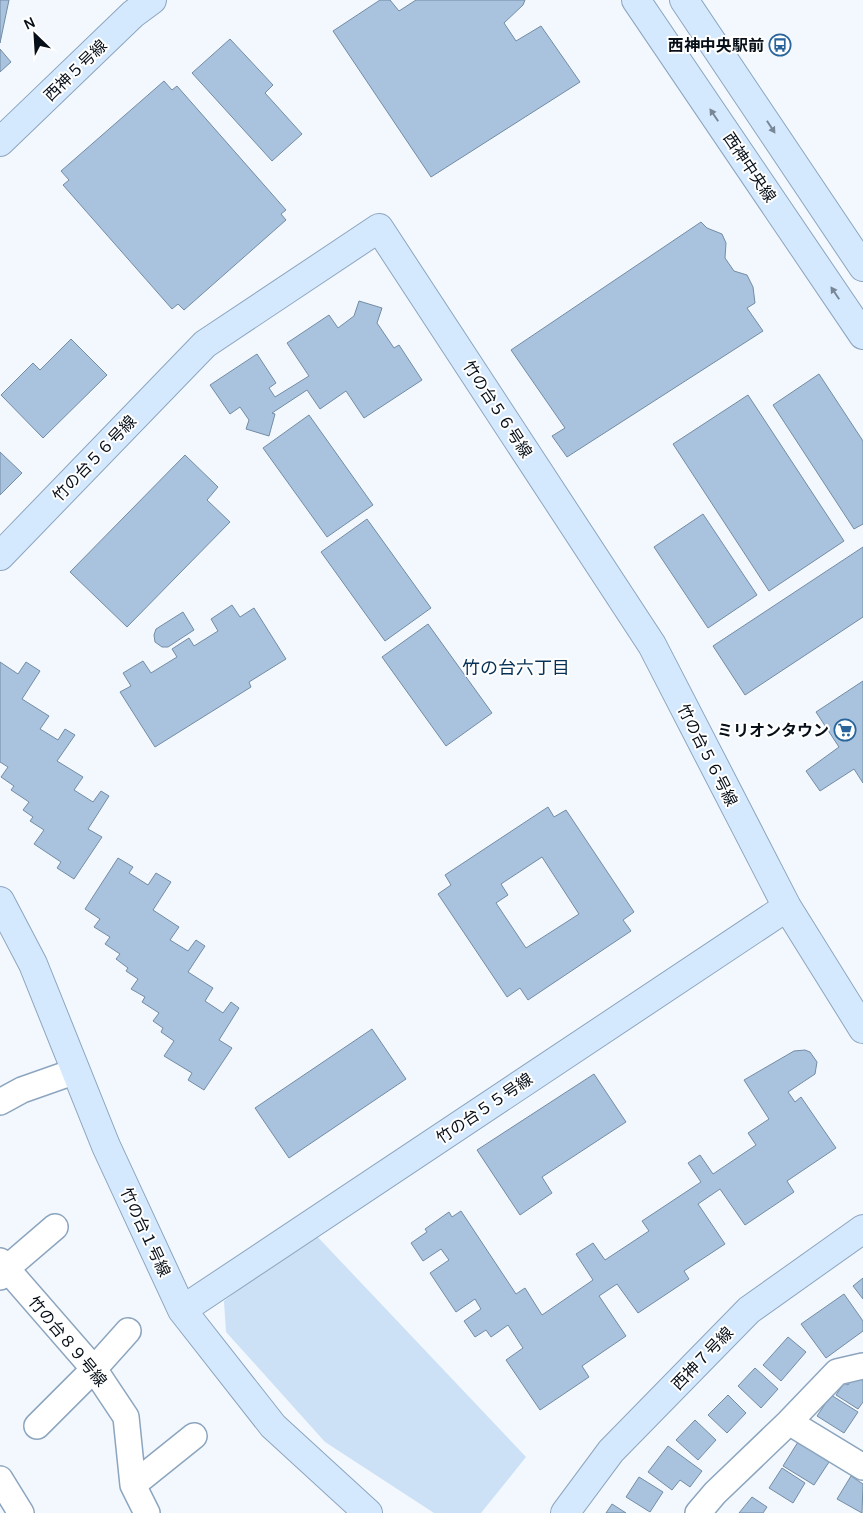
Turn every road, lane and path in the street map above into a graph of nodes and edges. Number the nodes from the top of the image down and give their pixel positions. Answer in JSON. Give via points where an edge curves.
{"nodes":[{"id":1,"x":636,"y":0,"type":"edge"},
{"id":2,"x":684,"y":0,"type":"edge"},
{"id":3,"x":136,"y":4,"type":"edge"},
{"id":4,"x":0,"y":142,"type":"edge"},
{"id":5,"x":863,"y":267,"type":"edge"},
{"id":6,"x":863,"y":335,"type":"edge"},
{"id":7,"x":0,"y":556,"type":"edge"},
{"id":8,"x":0,"y":901,"type":"edge"},
{"id":9,"x":787,"y":907,"type":"junction"},
{"id":10,"x":863,"y":1030,"type":"edge"},
{"id":11,"x":76,"y":1071,"type":"junction"},
{"id":12,"x":0,"y":1102,"type":"edge"},
{"id":13,"x":56,"y":1227,"type":"dead end"},
{"id":14,"x":863,"y":1229,"type":"edge"},
{"id":15,"x":2,"y":1269,"type":"edge"},
{"id":16,"x":182,"y":1310,"type":"junction"},
{"id":17,"x":128,"y":1331,"type":"dead end"},
{"id":18,"x":863,"y":1366,"type":"edge"},
{"id":19,"x":94,"y":1369,"type":"junction"},
{"id":20,"x":789,"y":1422,"type":"junction"},
{"id":21,"x":37,"y":1426,"type":"dead end"},
{"id":22,"x":194,"y":1436,"type":"dead end"},
{"id":23,"x":863,"y":1467,"type":"edge"},
{"id":24,"x":0,"y":1479,"type":"edge"},
{"id":25,"x":133,"y":1484,"type":"junction"},
{"id":26,"x":22,"y":1513,"type":"edge"},
{"id":27,"x":147,"y":1513,"type":"edge"},
{"id":28,"x":368,"y":1513,"type":"edge"},
{"id":29,"x":565,"y":1513,"type":"edge"},
{"id":30,"x":698,"y":1513,"type":"edge"}],
"edges":[{"from":6,"to":1,"type":"street","name":"西神中央線","one_way":true},
{"from":2,"to":5,"type":"street","one_way":true},
{"from":3,"to":4,"type":"street","name":"西神５号線"},
{"from":7,"to":9,"type":"street","name":"竹の台５６号線","via":[[205,344],[379,228],[652,645]]},
{"from":8,"to":11,"type":"street","name":"竹の台１号線","via":[[33,964]]},
{"from":9,"to":10,"type":"street","name":"竹の台５６号線"},
{"from":9,"to":16,"type":"street","name":"竹の台５５号線"},
{"from":11,"to":12,"type":"street","via":[[22,1090]]},
{"from":11,"to":16,"type":"street","name":"竹の台１号線","via":[[106,1146]]},
{"from":13,"to":15,"type":"street"},
{"from":14,"to":29,"type":"street","name":"西神７号線","via":[[749,1310],[611,1452]]},
{"from":15,"to":19,"type":"street","name":"竹の台８９号線"},
{"from":16,"to":28,"type":"street","name":"竹の台１号線","via":[[273,1426]]},
{"from":17,"to":19,"type":"street"},
{"from":18,"to":20,"type":"street","via":[[838,1372]]},
{"from":19,"to":21,"type":"street"},
{"from":19,"to":25,"type":"street","name":"竹の台８９号線","via":[[126,1417]]},
{"from":20,"to":23,"type":"street"},
{"from":20,"to":30,"type":"street"},
{"from":22,"to":25,"type":"street"},
{"from":24,"to":26,"type":"street"},
{"from":25,"to":27,"type":"street","name":"竹の台８９号線"}]}
